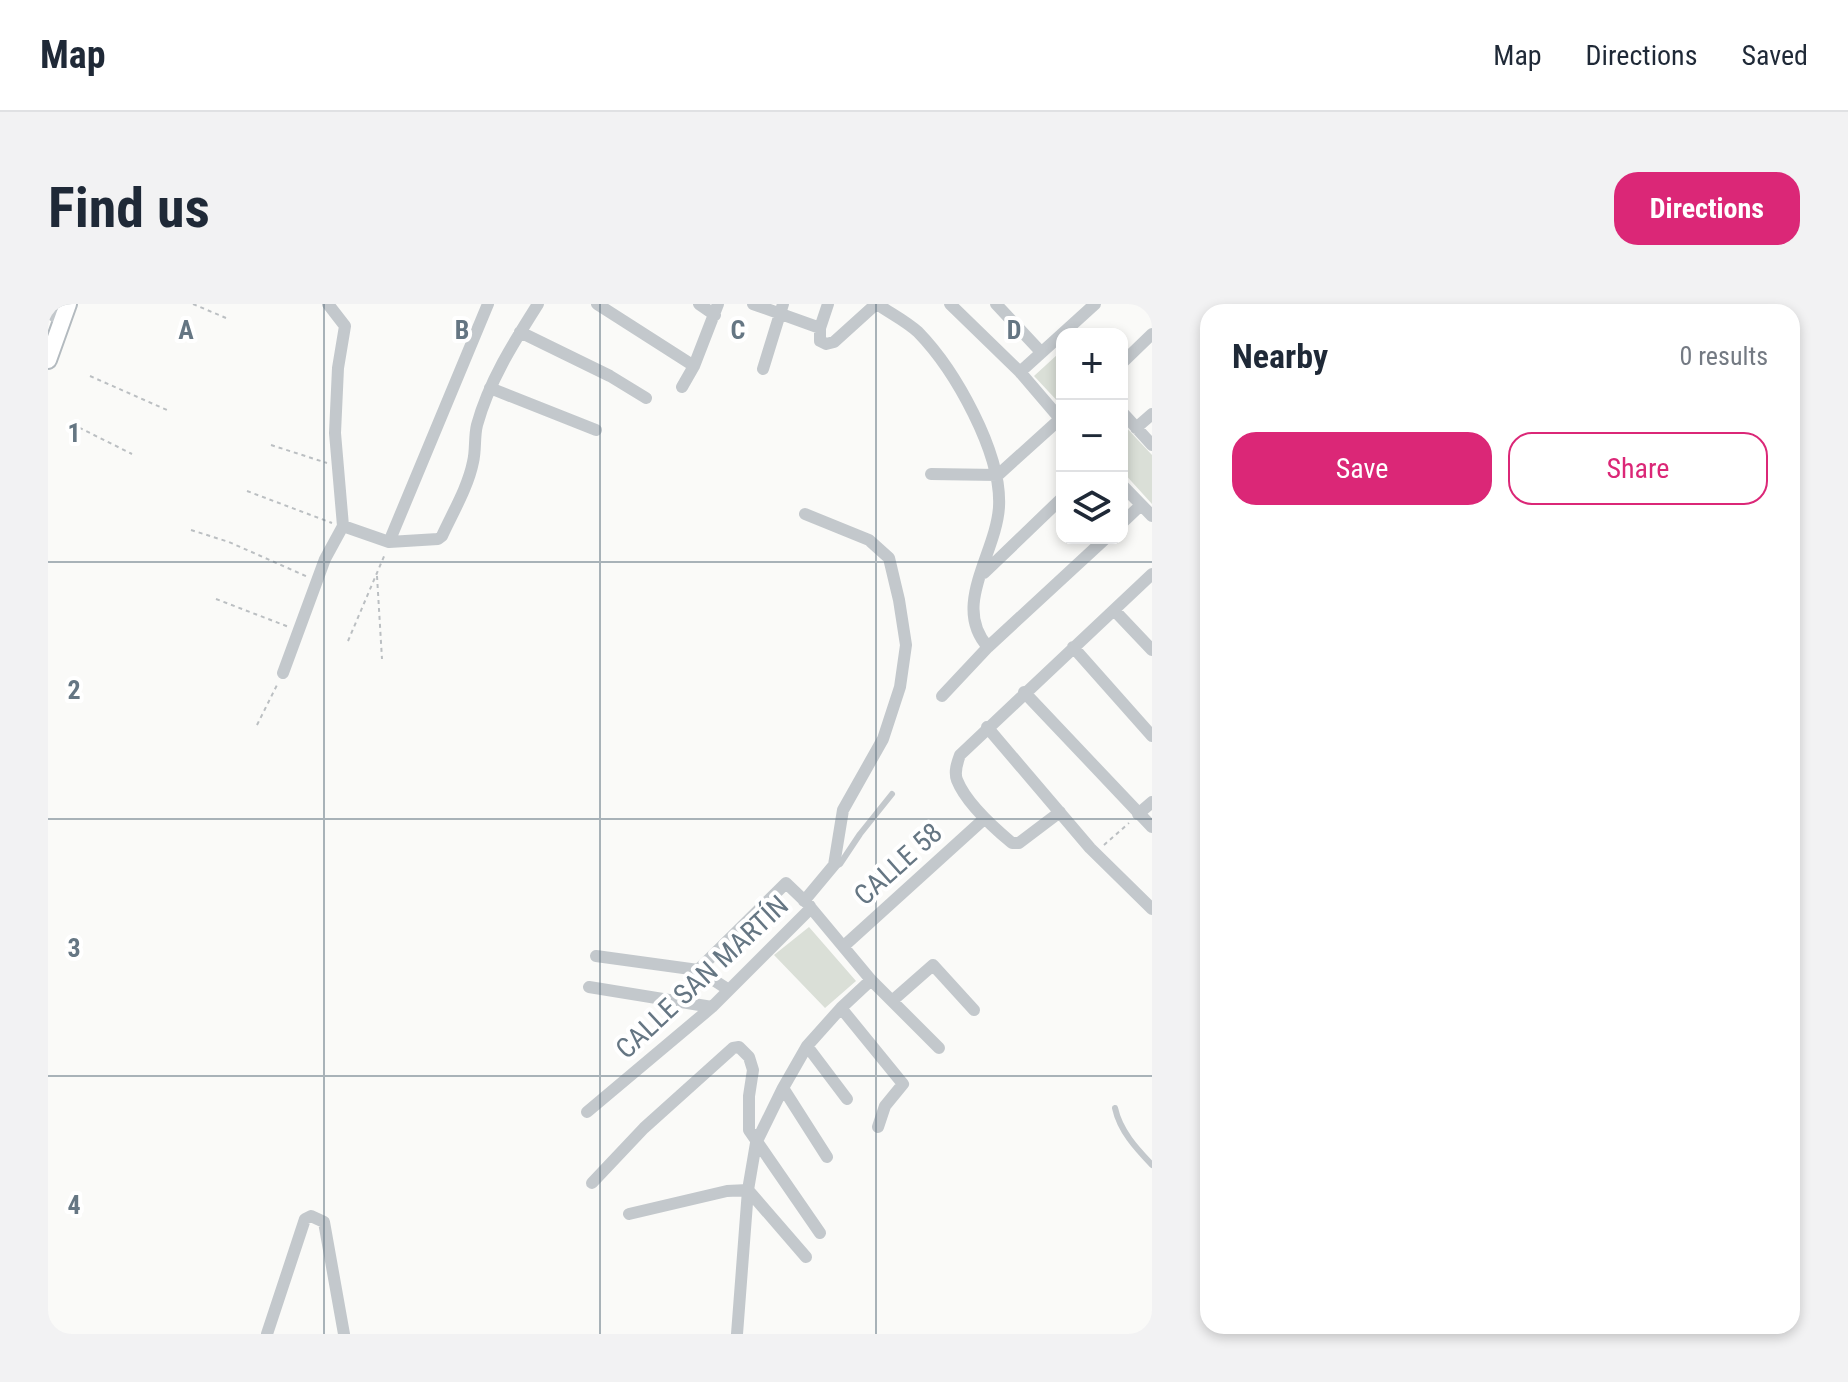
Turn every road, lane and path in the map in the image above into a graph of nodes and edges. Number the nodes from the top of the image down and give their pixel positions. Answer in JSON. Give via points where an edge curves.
{"nodes":[{"id":1,"x":68,"y":304,"type":"edge"},
{"id":2,"x":193,"y":304,"type":"edge"},
{"id":3,"x":328,"y":304,"type":"edge"},
{"id":4,"x":488,"y":304,"type":"edge"},
{"id":5,"x":538,"y":304,"type":"edge"},
{"id":6,"x":597,"y":304,"type":"edge"},
{"id":7,"x":699,"y":304,"type":"edge"},
{"id":8,"x":753,"y":304,"type":"edge"},
{"id":9,"x":828,"y":304,"type":"edge"},
{"id":10,"x":876,"y":304,"type":"edge"},
{"id":11,"x":950,"y":304,"type":"edge"},
{"id":12,"x":996,"y":304,"type":"edge"},
{"id":13,"x":1090,"y":306,"type":"edge"},
{"id":14,"x":781,"y":309,"type":"edge"},
{"id":15,"x":716,"y":310,"type":"edge"},
{"id":16,"x":55,"y":316,"type":"edge"},
{"id":17,"x":226,"y":318,"type":"dead end"},
{"id":18,"x":820,"y":328,"type":"junction"},
{"id":19,"x":1070,"y":328,"type":"edge"},
{"id":20,"x":520,"y":332,"type":"junction"},
{"id":21,"x":1152,"y":334,"type":"edge"},
{"id":22,"x":1056,"y":342,"type":"edge"},
{"id":23,"x":1041,"y":352,"type":"junction"},
{"id":24,"x":1128,"y":357,"type":"edge"},
{"id":25,"x":48,"y":360,"type":"edge"},
{"id":26,"x":694,"y":366,"type":"junction"},
{"id":27,"x":763,"y":369,"type":"dead end"},
{"id":28,"x":1020,"y":372,"type":"junction"},
{"id":29,"x":90,"y":376,"type":"dead end"},
{"id":30,"x":682,"y":387,"type":"dead end"},
{"id":31,"x":490,"y":388,"type":"junction"},
{"id":32,"x":646,"y":398,"type":"dead end"},
{"id":33,"x":167,"y":410,"type":"dead end"},
{"id":34,"x":1056,"y":414,"type":"edge"},
{"id":35,"x":1152,"y":414,"type":"edge"},
{"id":36,"x":1128,"y":419,"type":"edge"},
{"id":37,"x":72,"y":424,"type":"dead end"},
{"id":38,"x":1056,"y":424,"type":"edge"},
{"id":39,"x":1136,"y":428,"type":"junction"},
{"id":40,"x":596,"y":430,"type":"dead end"},
{"id":41,"x":271,"y":445,"type":"dead end"},
{"id":42,"x":1152,"y":445,"type":"edge"},
{"id":43,"x":132,"y":454,"type":"dead end"},
{"id":44,"x":340,"y":468,"type":"junction"},
{"id":45,"x":931,"y":474,"type":"dead end"},
{"id":46,"x":998,"y":475,"type":"junction"},
{"id":47,"x":247,"y":491,"type":"dead end"},
{"id":48,"x":1128,"y":491,"type":"edge"},
{"id":49,"x":1056,"y":504,"type":"edge"},
{"id":50,"x":1141,"y":505,"type":"junction"},
{"id":51,"x":805,"y":514,"type":"dead end"},
{"id":52,"x":1152,"y":516,"type":"edge"},
{"id":53,"x":1128,"y":517,"type":"edge"},
{"id":54,"x":343,"y":526,"type":"junction"},
{"id":55,"x":191,"y":530,"type":"dead end"},
{"id":56,"x":389,"y":542,"type":"junction"},
{"id":57,"x":1100,"y":544,"type":"edge"},
{"id":58,"x":377,"y":573,"type":"junction"},
{"id":59,"x":1152,"y":574,"type":"edge"},
{"id":60,"x":981,"y":576,"type":"junction"},
{"id":61,"x":316,"y":581,"type":"junction"},
{"id":62,"x":216,"y":599,"type":"dead end"},
{"id":63,"x":1114,"y":610,"type":"junction"},
{"id":64,"x":297,"y":630,"type":"junction"},
{"id":65,"x":348,"y":641,"type":"dead end"},
{"id":66,"x":988,"y":647,"type":"junction"},
{"id":67,"x":1073,"y":647,"type":"junction"},
{"id":68,"x":1152,"y":650,"type":"edge"},
{"id":69,"x":382,"y":659,"type":"dead end"},
{"id":70,"x":283,"y":673,"type":"joint"},
{"id":71,"x":1024,"y":692,"type":"junction"},
{"id":72,"x":942,"y":696,"type":"dead end"},
{"id":73,"x":257,"y":725,"type":"dead end"},
{"id":74,"x":987,"y":727,"type":"junction"},
{"id":75,"x":1152,"y":736,"type":"edge"},
{"id":76,"x":892,"y":794,"type":"dead end"},
{"id":77,"x":1152,"y":802,"type":"edge"},
{"id":78,"x":1060,"y":812,"type":"junction"},
{"id":79,"x":1138,"y":814,"type":"junction"},
{"id":80,"x":984,"y":819,"type":"junction"},
{"id":81,"x":1152,"y":827,"type":"edge"},
{"id":82,"x":1095,"y":853,"type":"junction"},
{"id":83,"x":834,"y":865,"type":"junction"},
{"id":84,"x":808,"y":904,"type":"junction"},
{"id":85,"x":1152,"y":909,"type":"edge"},
{"id":86,"x":845,"y":945,"type":"junction"},
{"id":87,"x":596,"y":956,"type":"dead end"},
{"id":88,"x":698,"y":970,"type":"junction"},
{"id":89,"x":871,"y":980,"type":"junction"},
{"id":90,"x":589,"y":987,"type":"dead end"},
{"id":91,"x":729,"y":990,"type":"junction"},
{"id":92,"x":892,"y":1001,"type":"junction"},
{"id":93,"x":712,"y":1007,"type":"junction"},
{"id":94,"x":841,"y":1008,"type":"junction"},
{"id":95,"x":974,"y":1010,"type":"dead end"},
{"id":96,"x":807,"y":1046,"type":"junction"},
{"id":97,"x":939,"y":1048,"type":"dead end"},
{"id":98,"x":783,"y":1088,"type":"junction"},
{"id":99,"x":847,"y":1099,"type":"dead end"},
{"id":100,"x":1115,"y":1108,"type":"dead end"},
{"id":101,"x":587,"y":1112,"type":"dead end"},
{"id":102,"x":878,"y":1127,"type":"dead end"},
{"id":103,"x":756,"y":1143,"type":"junction"},
{"id":104,"x":827,"y":1157,"type":"dead end"},
{"id":105,"x":1152,"y":1165,"type":"edge"},
{"id":106,"x":592,"y":1183,"type":"dead end"},
{"id":107,"x":748,"y":1190,"type":"junction"},
{"id":108,"x":629,"y":1214,"type":"dead end"},
{"id":109,"x":820,"y":1233,"type":"dead end"},
{"id":110,"x":806,"y":1257,"type":"dead end"},
{"id":111,"x":267,"y":1334,"type":"edge"},
{"id":112,"x":344,"y":1334,"type":"edge"},
{"id":113,"x":737,"y":1334,"type":"edge"}],
"edges":[{"from":1,"to":16,"type":"street"},
{"from":2,"to":17,"type":"path"},
{"from":3,"to":44,"type":"street","via":[[345,326],[335,433]]},
{"from":4,"to":56,"type":"street"},
{"from":5,"to":20,"type":"street"},
{"from":6,"to":26,"type":"street"},
{"from":7,"to":15,"type":"street"},
{"from":8,"to":14,"type":"street"},
{"from":9,"to":18,"type":"street"},
{"from":10,"to":18,"type":"street","via":[[834,342],[820,341]]},
{"from":10,"to":46,"type":"street","via":[[914,328],[934,349],[982,434]]},
{"from":11,"to":28,"type":"street"},
{"from":12,"to":23,"type":"street"},
{"from":13,"to":19,"type":"street"},
{"from":14,"to":18,"type":"street"},
{"from":14,"to":27,"type":"street"},
{"from":15,"to":26,"type":"street"},
{"from":16,"to":25,"type":"street"},
{"from":20,"to":31,"type":"street"},
{"from":20,"to":32,"type":"street"},
{"from":21,"to":24,"type":"street"},
{"from":22,"to":23,"type":"street"},
{"from":23,"to":28,"type":"street"},
{"from":26,"to":30,"type":"street"},
{"from":28,"to":34,"type":"street"},
{"from":29,"to":33,"type":"path"},
{"from":31,"to":40,"type":"street"},
{"from":31,"to":56,"type":"street","via":[[476,428],[469,476],[442,536]]},
{"from":35,"to":39,"type":"street"},
{"from":36,"to":39,"type":"street"},
{"from":37,"to":43,"type":"path"},
{"from":38,"to":46,"type":"street"},
{"from":39,"to":42,"type":"street"},
{"from":41,"to":44,"type":"path"},
{"from":44,"to":54,"type":"street"},
{"from":45,"to":46,"type":"street"},
{"from":46,"to":60,"type":"street","via":[[999,509]]},
{"from":47,"to":54,"type":"path"},
{"from":48,"to":50,"type":"street"},
{"from":49,"to":60,"type":"street"},
{"from":50,"to":52,"type":"street"},
{"from":50,"to":53,"type":"street"},
{"from":51,"to":83,"type":"street","via":[[869,540],[889,558],[906,645],[900,687],[883,739],[843,810]]},
{"from":54,"to":56,"type":"street"},
{"from":54,"to":61,"type":"street"},
{"from":55,"to":61,"type":"path"},
{"from":56,"to":58,"type":"path"},
{"from":57,"to":66,"type":"street"},
{"from":58,"to":65,"type":"path"},
{"from":58,"to":69,"type":"path"},
{"from":59,"to":63,"type":"street"},
{"from":60,"to":66,"type":"street","via":[[972,604],[973,622]]},
{"from":61,"to":64,"type":"street"},
{"from":62,"to":64,"type":"path"},
{"from":63,"to":67,"type":"street"},
{"from":63,"to":68,"type":"street"},
{"from":64,"to":70,"type":"street"},
{"from":66,"to":72,"type":"street"},
{"from":67,"to":71,"type":"street"},
{"from":67,"to":75,"type":"street"},
{"from":70,"to":73,"type":"path"},
{"from":71,"to":74,"type":"street"},
{"from":71,"to":79,"type":"street"},
{"from":74,"to":78,"type":"street"},
{"from":74,"to":80,"type":"street","via":[[956,766],[957,779]]},
{"from":76,"to":83,"type":"lane","via":[[838,867]]},
{"from":77,"to":79,"type":"street"},
{"from":78,"to":80,"type":"street","via":[[1016,845]]},
{"from":78,"to":82,"type":"street"},
{"from":79,"to":81,"type":"street"},
{"from":79,"to":82,"type":"path"},
{"from":80,"to":86,"type":"street","name":"CALLE 58"},
{"from":82,"to":85,"type":"street"},
{"from":83,"to":84,"type":"street"},
{"from":84,"to":86,"type":"street","name":"CALLE SAN MARTÍN"},
{"from":84,"to":88,"type":"street","via":[[786,883]]},
{"from":84,"to":91,"type":"street","name":"CALLE SAN MARTÍN"},
{"from":86,"to":89,"type":"street","name":"CALLE SAN MARTÍN"},
{"from":87,"to":88,"type":"street"},
{"from":88,"to":91,"type":"street"},
{"from":89,"to":92,"type":"street","name":"CALLE SAN MARTÍN"},
{"from":89,"to":94,"type":"street"},
{"from":90,"to":93,"type":"street"},
{"from":91,"to":93,"type":"street","name":"CALLE SAN MARTÍN"},
{"from":92,"to":95,"type":"street","via":[[933,965]]},
{"from":92,"to":97,"type":"street","name":"CALLE SAN MARTÍN"},
{"from":93,"to":101,"type":"street","name":"CALLE SAN MARTÍN"},
{"from":94,"to":96,"type":"street"},
{"from":94,"to":102,"type":"street","via":[[903,1084],[885,1106]]},
{"from":96,"to":98,"type":"street"},
{"from":96,"to":99,"type":"street"},
{"from":98,"to":103,"type":"street"},
{"from":98,"to":104,"type":"street"},
{"from":100,"to":105,"type":"lane","via":[[1135,1147]]},
{"from":103,"to":106,"type":"street","via":[[748,1117],[753,1070],[749,1057],[733,1048]]},
{"from":103,"to":107,"type":"street"},
{"from":103,"to":109,"type":"street"},
{"from":107,"to":108,"type":"street"},
{"from":107,"to":110,"type":"street"},
{"from":107,"to":113,"type":"street"},
{"from":111,"to":112,"type":"street","via":[[305,1219],[311,1216],[324,1222]]}]}
